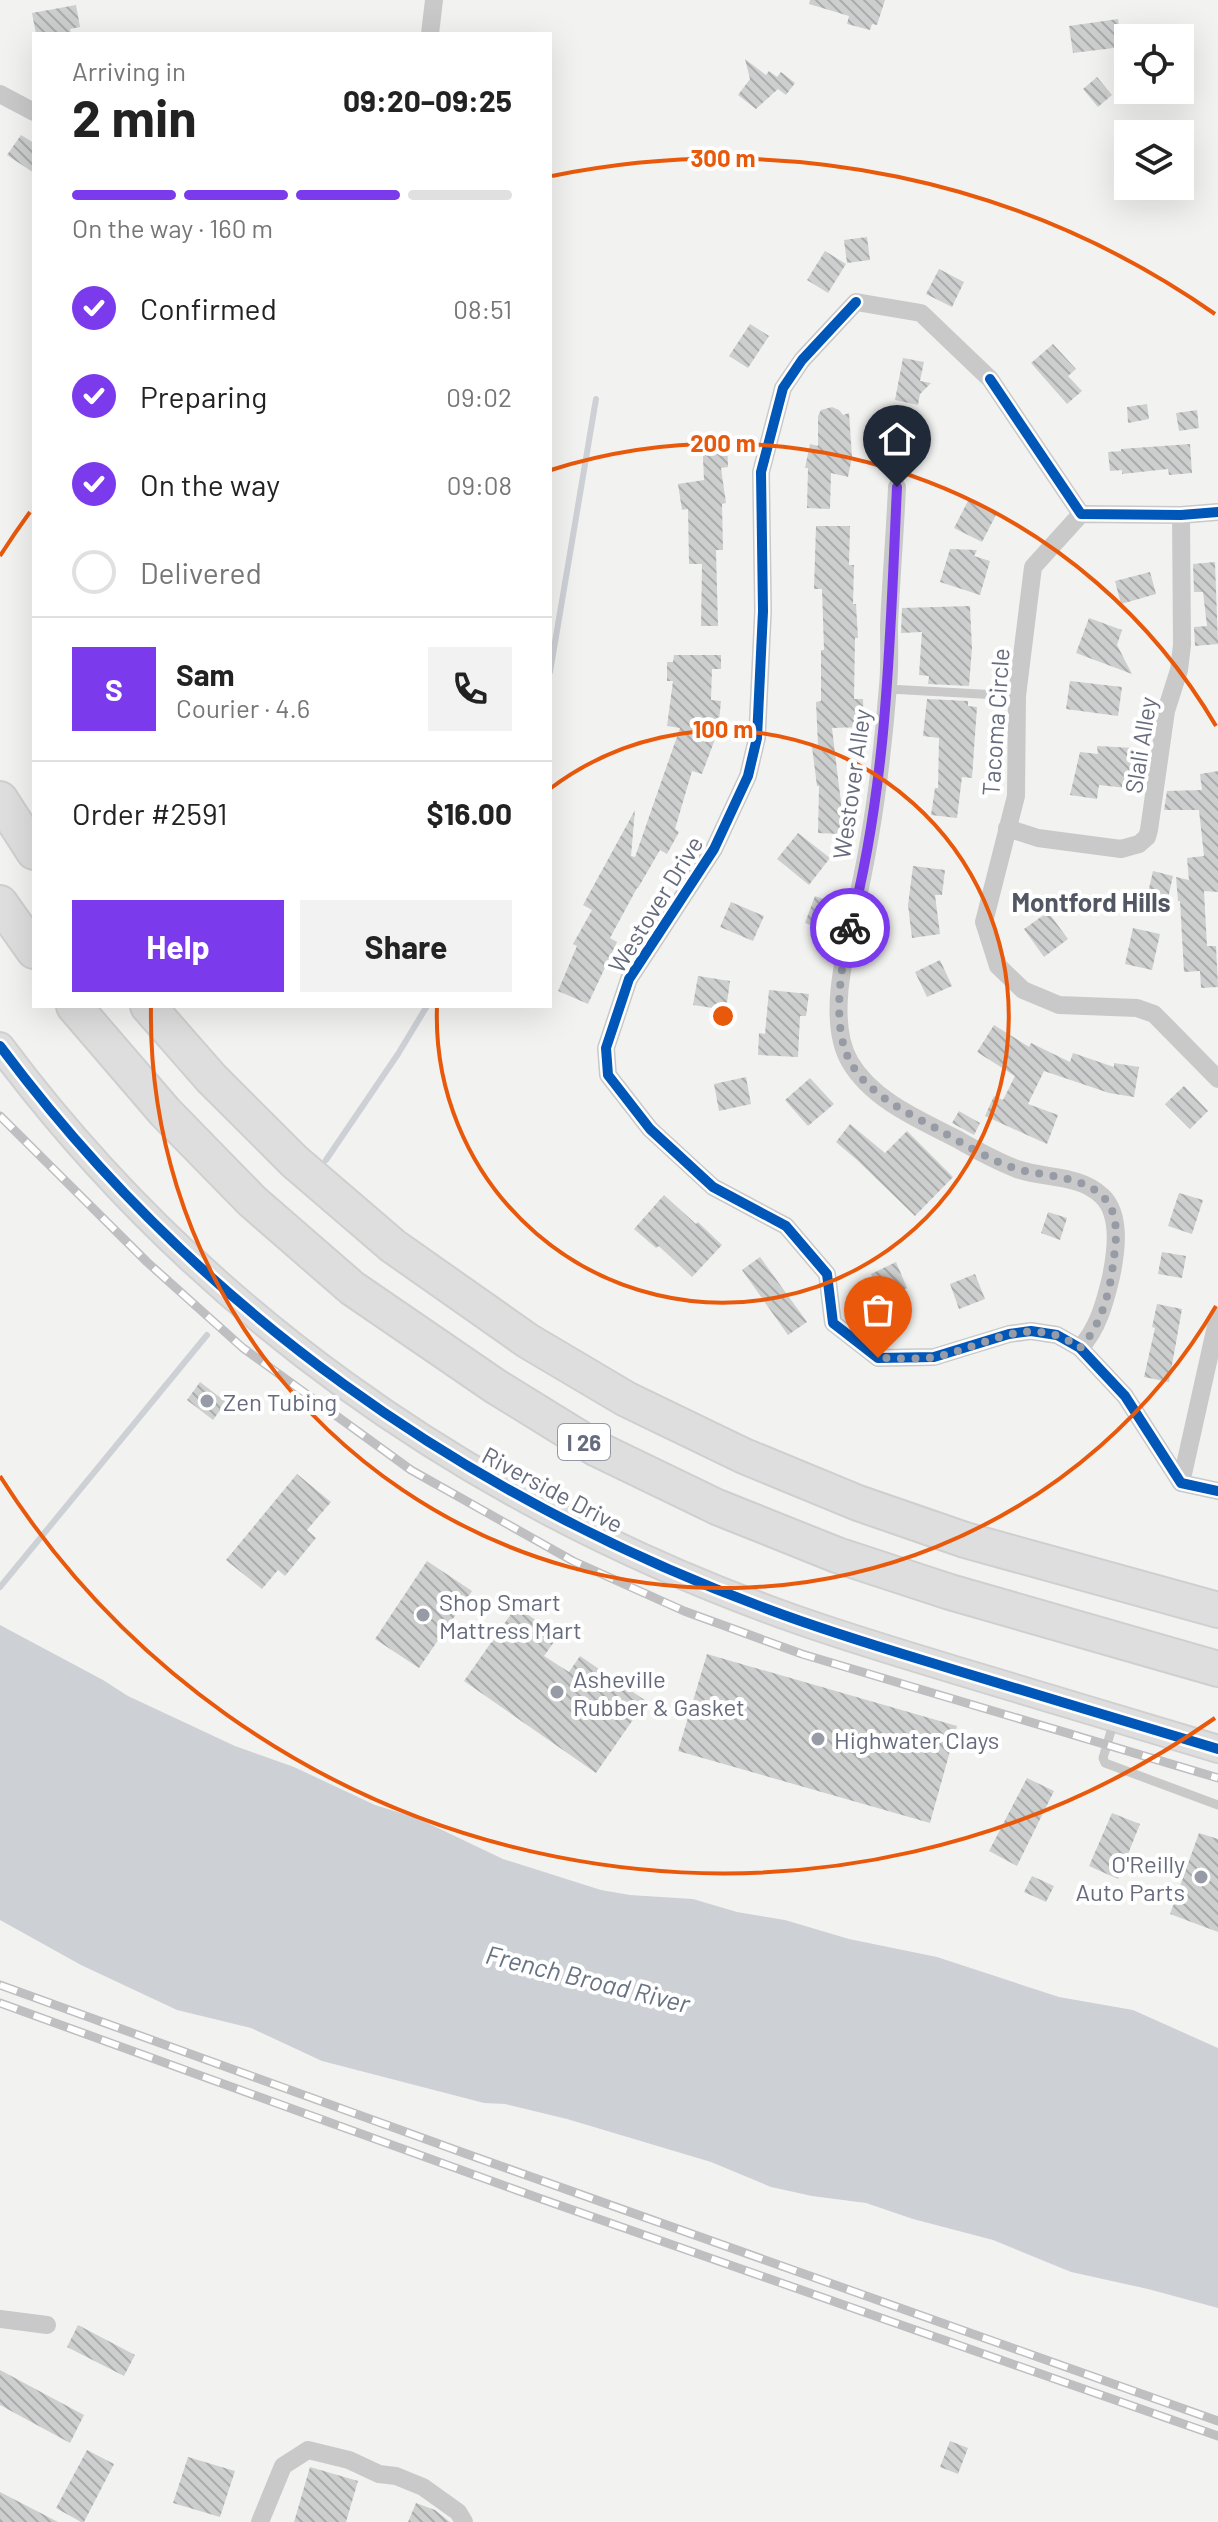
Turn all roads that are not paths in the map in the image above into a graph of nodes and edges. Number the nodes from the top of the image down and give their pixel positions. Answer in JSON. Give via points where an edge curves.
{"nodes":[{"id":1,"x":434,"y":0,"type":"edge"},
{"id":2,"x":430,"y":32,"type":"edge"},
{"id":3,"x":0,"y":94,"type":"edge"},
{"id":4,"x":32,"y":111,"type":"edge"},
{"id":5,"x":897,"y":487,"type":"dead end"},
{"id":6,"x":1218,"y":512,"type":"edge"},
{"id":7,"x":1081,"y":514,"type":"junction"},
{"id":8,"x":1181,"y":515,"type":"junction"},
{"id":9,"x":888,"y":689,"type":"junction"},
{"id":10,"x":1017,"y":696,"type":"junction"},
{"id":11,"x":0,"y":799,"type":"edge"},
{"id":12,"x":1007,"y":828,"type":"junction"},
{"id":13,"x":32,"y":849,"type":"edge"},
{"id":14,"x":0,"y":903,"type":"edge"},
{"id":15,"x":32,"y":948,"type":"edge"},
{"id":16,"x":76,"y":1008,"type":"edge"},
{"id":17,"x":150,"y":1008,"type":"edge"},
{"id":18,"x":0,"y":1046,"type":"edge"},
{"id":19,"x":1218,"y":1079,"type":"edge"},
{"id":20,"x":1218,"y":1317,"type":"edge"},
{"id":21,"x":1080,"y":1348,"type":"junction"},
{"id":22,"x":1181,"y":1483,"type":"junction"},
{"id":23,"x":1218,"y":1491,"type":"edge"},
{"id":24,"x":1218,"y":1610,"type":"edge"},
{"id":25,"x":1218,"y":1669,"type":"edge"},
{"id":26,"x":1115,"y":1718,"type":"junction"},
{"id":27,"x":1218,"y":1749,"type":"edge"},
{"id":28,"x":1218,"y":1805,"type":"edge"},
{"id":29,"x":0,"y":2319,"type":"edge"},
{"id":30,"x":47,"y":2325,"type":"dead end"},
{"id":31,"x":260,"y":2522,"type":"edge"},
{"id":32,"x":464,"y":2522,"type":"edge"}],
"edges":[{"from":1,"to":2,"type":"street"},
{"from":3,"to":4,"type":"street"},
{"from":5,"to":9,"type":"street","name":"Westover Alley"},
{"from":6,"to":8,"type":"street"},
{"from":7,"to":8,"type":"street"},
{"from":7,"to":10,"type":"street","name":"Tacoma Circle","via":[[1033,567]]},
{"from":7,"to":21,"type":"street","name":"Westover Drive","via":[[990,379],[921,313],[856,302],[802,360],[783,388],[761,472],[763,611],[757,738],[748,776],[714,849],[629,979],[606,1048],[608,1075],[650,1129],[713,1187],[786,1226],[827,1274],[833,1323],[878,1358],[934,1357],[1031,1331],[1057,1335]]},
{"from":8,"to":12,"type":"street","name":"Slali Alley","via":[[1182,645],[1147,837],[1121,849],[1038,838]]},
{"from":9,"to":10,"type":"lane"},
{"from":9,"to":21,"type":"street","name":"Westover Alley","via":[[872,830],[840,986],[847,1056],[859,1075],[903,1111],[1018,1169],[1072,1180],[1104,1197],[1115,1218],[1113,1269],[1097,1323]]},
{"from":10,"to":12,"type":"street","name":"Tacoma Circle","via":[[1016,796]]},
{"from":11,"to":13,"type":"highway"},
{"from":12,"to":19,"type":"street","name":"Tacoma Circle","via":[[984,922],[998,966],[1023,990],[1059,1005],[1137,1008],[1154,1014]]},
{"from":14,"to":15,"type":"highway"},
{"from":16,"to":25,"type":"highway","number":"I 26","via":[[165,1112],[252,1201],[352,1288],[597,1449],[717,1507],[837,1555]]},
{"from":17,"to":24,"type":"highway","number":"I 26","via":[[294,1161],[393,1246],[528,1341],[626,1399],[744,1456],[871,1508],[965,1540]]},
{"from":18,"to":26,"type":"main road","name":"Riverside Drive","via":[[106,1174],[214,1279],[291,1346],[440,1451],[594,1537],[710,1587],[859,1641]]},
{"from":20,"to":22,"type":"street"},
{"from":21,"to":22,"type":"street","name":"Westover Drive","via":[[1125,1396]]},
{"from":22,"to":23,"type":"street"},
{"from":26,"to":27,"type":"main road","name":"Riverside Drive"},
{"from":26,"to":28,"type":"lane","via":[[1105,1763]]},
{"from":29,"to":30,"type":"street"},
{"from":31,"to":32,"type":"street","via":[[283,2466],[308,2450],[423,2487]]}]}
